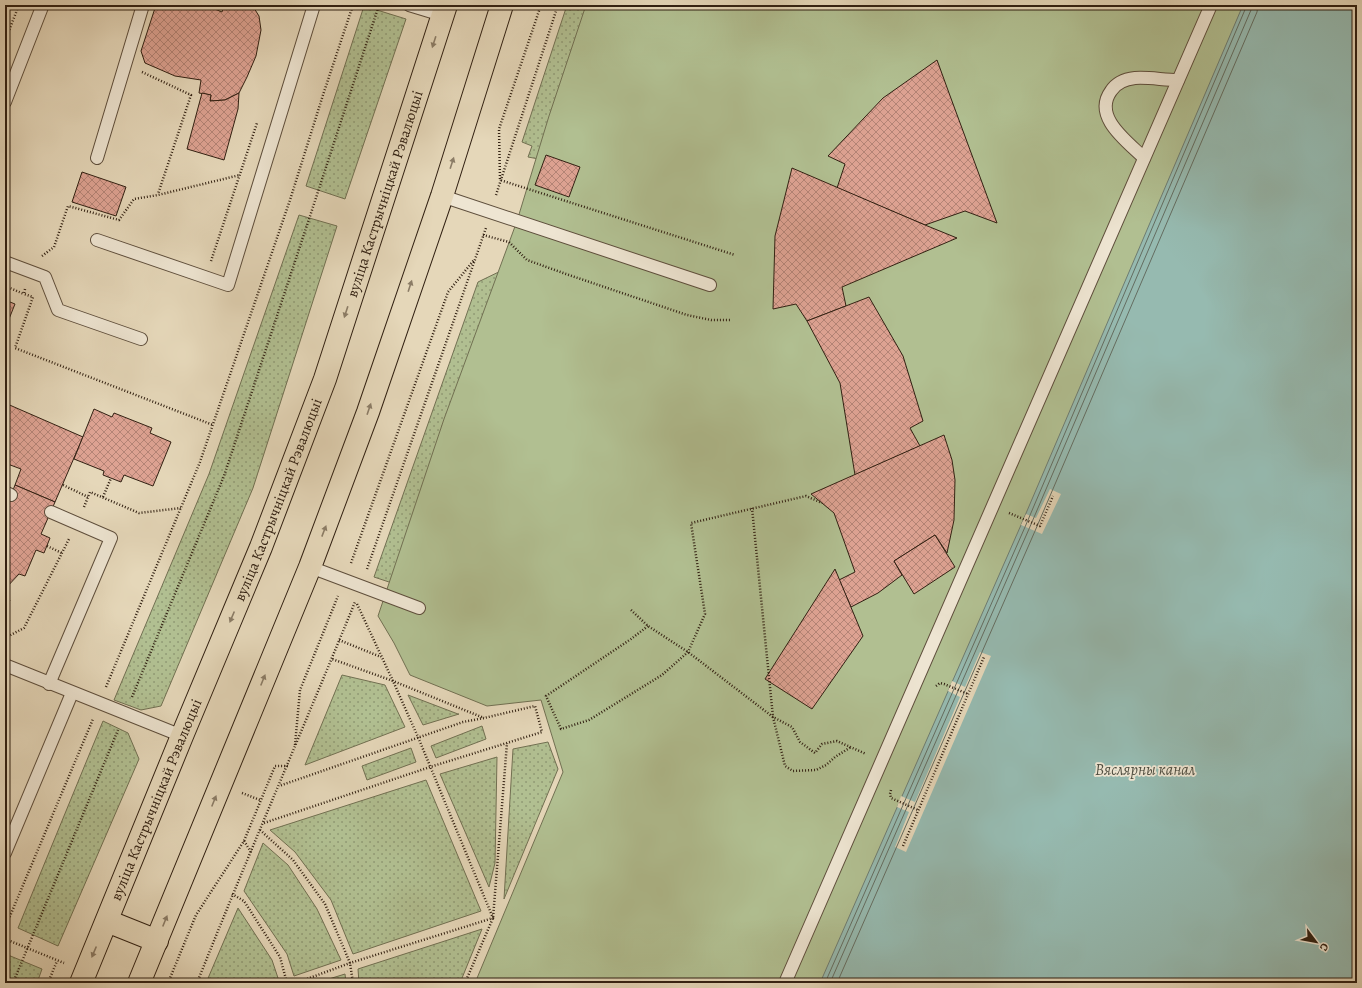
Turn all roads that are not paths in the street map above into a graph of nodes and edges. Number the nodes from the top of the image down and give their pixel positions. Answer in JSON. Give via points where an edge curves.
{"nodes":[{"id":1,"x":42,"y":5,"type":"edge"},
{"id":2,"x":143,"y":5,"type":"edge"},
{"id":3,"x":314,"y":5,"type":"edge"},
{"id":4,"x":408,"y":5,"type":"edge"},
{"id":5,"x":502,"y":5,"type":"edge"},
{"id":6,"x":1211,"y":5,"type":"edge"},
{"id":7,"x":444,"y":10,"type":"edge"},
{"id":8,"x":1178,"y":80,"type":"junction"},
{"id":9,"x":5,"y":102,"type":"edge"},
{"id":10,"x":97,"y":158,"type":"dead end"},
{"id":11,"x":1144,"y":158,"type":"junction"},
{"id":12,"x":442,"y":196,"type":"junction"},
{"id":13,"x":97,"y":240,"type":"dead end"},
{"id":14,"x":5,"y":262,"type":"edge"},
{"id":15,"x":710,"y":286,"type":"dead end"},
{"id":16,"x":141,"y":339,"type":"dead end"},
{"id":17,"x":51,"y":512,"type":"dead end"},
{"id":18,"x":310,"y":567,"type":"junction"},
{"id":19,"x":419,"y":608,"type":"dead end"},
{"id":20,"x":5,"y":665,"type":"edge"},
{"id":21,"x":49,"y":684,"type":"junction"},
{"id":22,"x":72,"y":693,"type":"junction"},
{"id":23,"x":182,"y":736,"type":"junction"},
{"id":24,"x":5,"y":853,"type":"edge"},
{"id":25,"x":107,"y":921,"type":"junction"},
{"id":26,"x":157,"y":941,"type":"junction"},
{"id":27,"x":81,"y":983,"type":"edge"},
{"id":28,"x":139,"y":983,"type":"edge"},
{"id":29,"x":785,"y":983,"type":"edge"}],
"edges":[{"from":1,"to":9,"type":"lane"},
{"from":2,"to":10,"type":"lane"},
{"from":3,"to":13,"type":"lane","via":[[228,285]]},
{"from":4,"to":7,"type":"lane"},
{"from":12,"to":5,"type":"highway","one_way":true},
{"from":6,"to":8,"type":"lane"},
{"from":7,"to":23,"type":"highway","name":"вуліца Кастрычніцкай Рэвалюцыі","one_way":true,"via":[[324,379],[261,547]]},
{"from":8,"to":11,"type":"lane"},
{"from":8,"to":11,"type":"lane","via":[[1127,79],[1118,83],[1106,99],[1105,108],[1110,123]]},
{"from":11,"to":29,"type":"lane"},
{"from":12,"to":15,"type":"lane"},
{"from":18,"to":12,"type":"highway","one_way":true,"via":[[368,412]]},
{"from":14,"to":16,"type":"lane","via":[[45,277],[58,310]]},
{"from":17,"to":21,"type":"lane","via":[[111,538]]},
{"from":18,"to":19,"type":"lane"},
{"from":26,"to":18,"type":"highway","one_way":true},
{"from":20,"to":21,"type":"lane"},
{"from":21,"to":22,"type":"lane"},
{"from":22,"to":23,"type":"lane"},
{"from":22,"to":24,"type":"lane"},
{"from":23,"to":25,"type":"highway","name":"вуліца Кастрычніцкай Рэвалюцыі"},
{"from":25,"to":26,"type":"highway"},
{"from":25,"to":27,"type":"highway","name":"вуліца Кастрычніцкай Рэвалюцыі","one_way":true},
{"from":26,"to":28,"type":"highway"}]}
